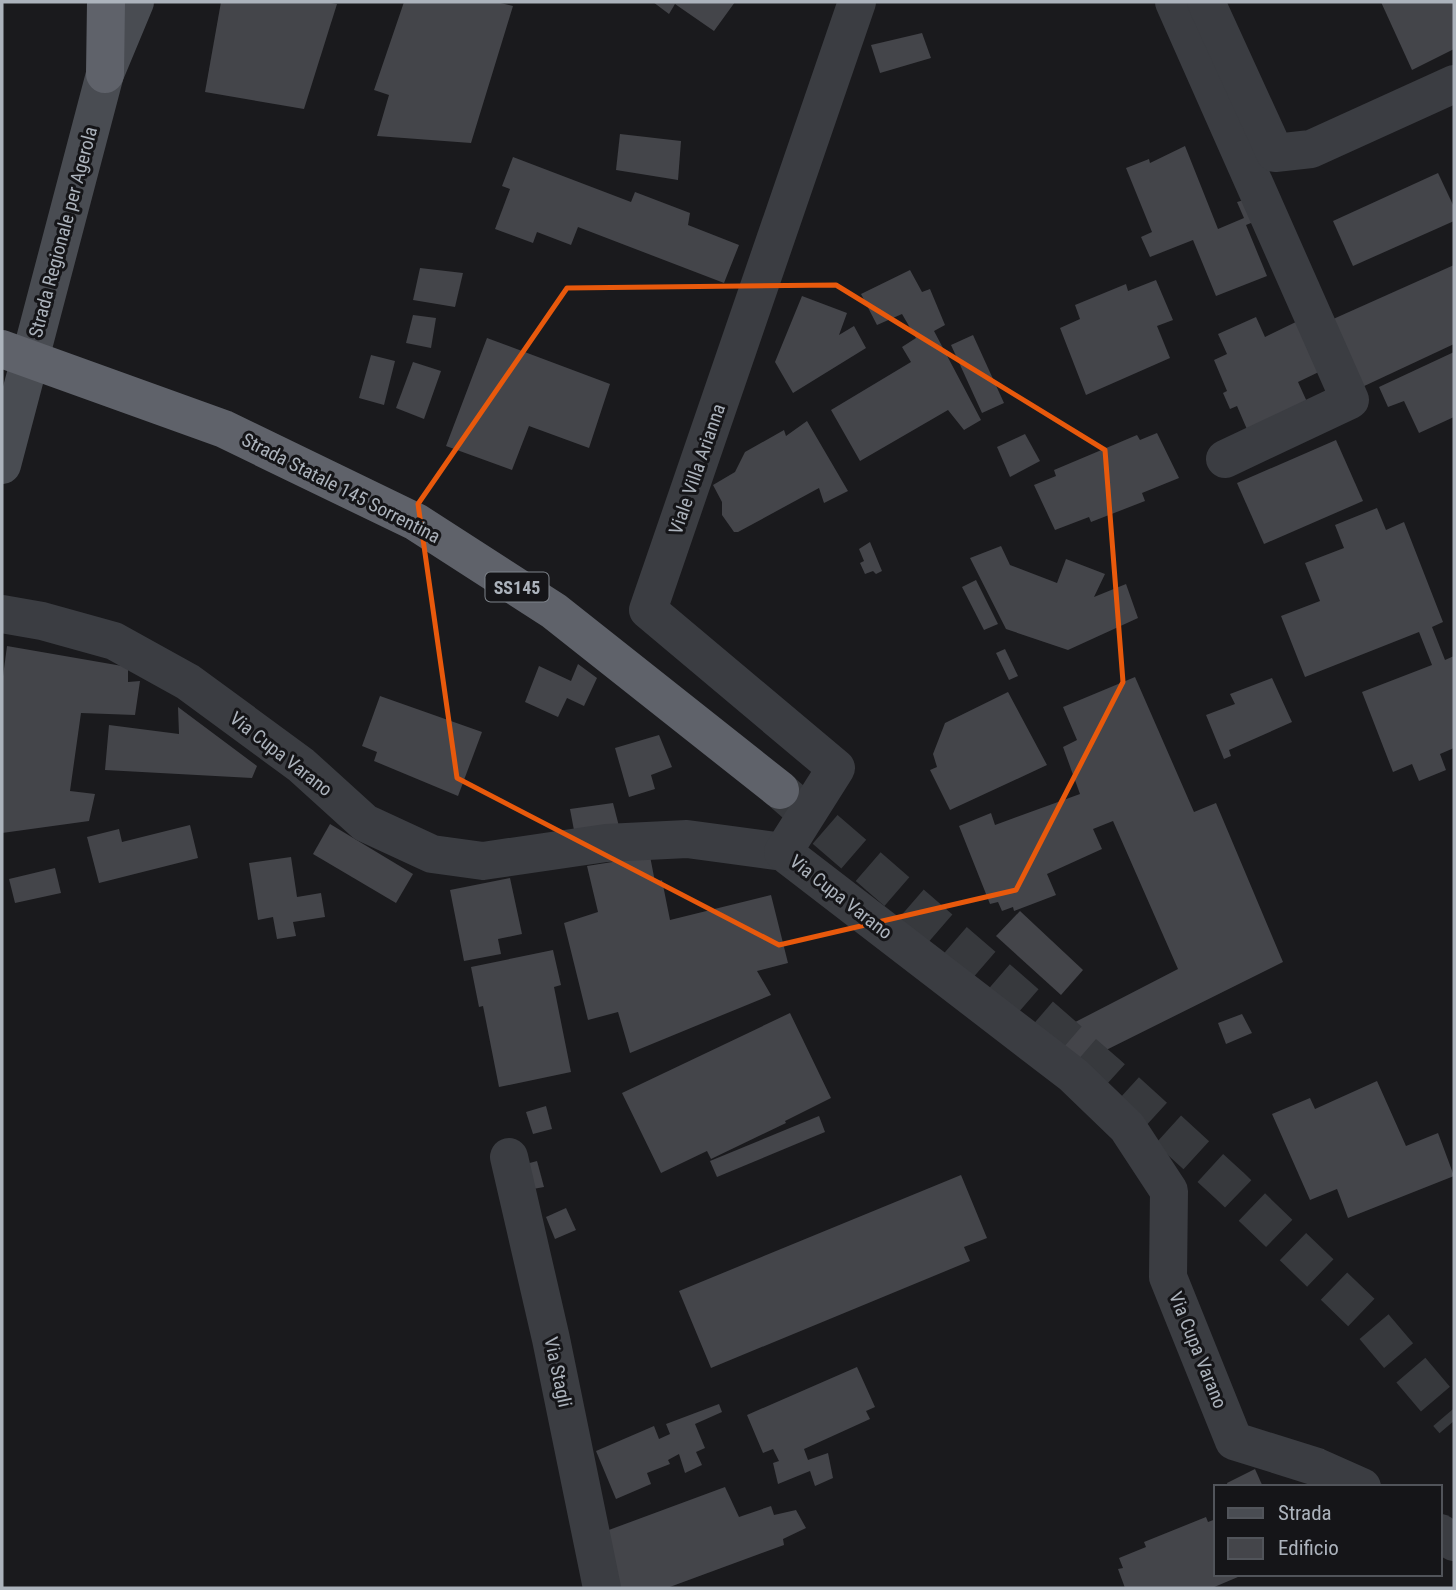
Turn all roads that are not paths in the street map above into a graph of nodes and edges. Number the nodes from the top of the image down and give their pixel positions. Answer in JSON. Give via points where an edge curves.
{"nodes":[{"id":1,"x":106,"y":2,"type":"edge"},
{"id":2,"x":135,"y":2,"type":"edge"},
{"id":3,"x":857,"y":2,"type":"edge"},
{"id":4,"x":1174,"y":2,"type":"edge"},
{"id":5,"x":1206,"y":2,"type":"edge"},
{"id":6,"x":105,"y":74,"type":"junction"},
{"id":7,"x":1451,"y":94,"type":"edge"},
{"id":8,"x":2,"y":349,"type":"edge"},
{"id":9,"x":1225,"y":459,"type":"dead end"},
{"id":10,"x":2,"y":466,"type":"edge"},
{"id":11,"x":2,"y":614,"type":"edge"},
{"id":12,"x":780,"y":790,"type":"tunnel mouth"},
{"id":13,"x":783,"y":852,"type":"junction"},
{"id":14,"x":509,"y":1157,"type":"dead end"},
{"id":15,"x":1358,"y":1485,"type":"edge"},
{"id":16,"x":602,"y":1588,"type":"edge"}],
"edges":[{"from":1,"to":6,"type":"highway"},
{"from":2,"to":6,"type":"main road","name":"Strada Regionale per Agerola"},
{"from":3,"to":13,"type":"street","name":"Viale Villa Arianna","via":[[648,610],[836,768]]},
{"from":4,"to":9,"type":"street","via":[[1350,400]]},
{"from":5,"to":7,"type":"street","via":[[1275,153],[1311,149]]},
{"from":6,"to":10,"type":"main road","name":"Strada Regionale per Agerola"},
{"from":8,"to":12,"type":"highway","name":"Strada Statale 145 Sorrentina","number":"SS145","via":[[224,429],[416,522],[543,604]]},
{"from":11,"to":13,"type":"street","name":"Via Cupa Varano","via":[[114,641],[188,682],[300,765],[365,823],[432,854],[482,861],[606,843],[687,839]]},
{"from":13,"to":15,"type":"street","name":"Via Cupa Varano","via":[[1073,1076],[1127,1127],[1169,1191],[1168,1277],[1234,1441]]},
{"from":14,"to":16,"type":"street","name":"Via Stagli"}]}
